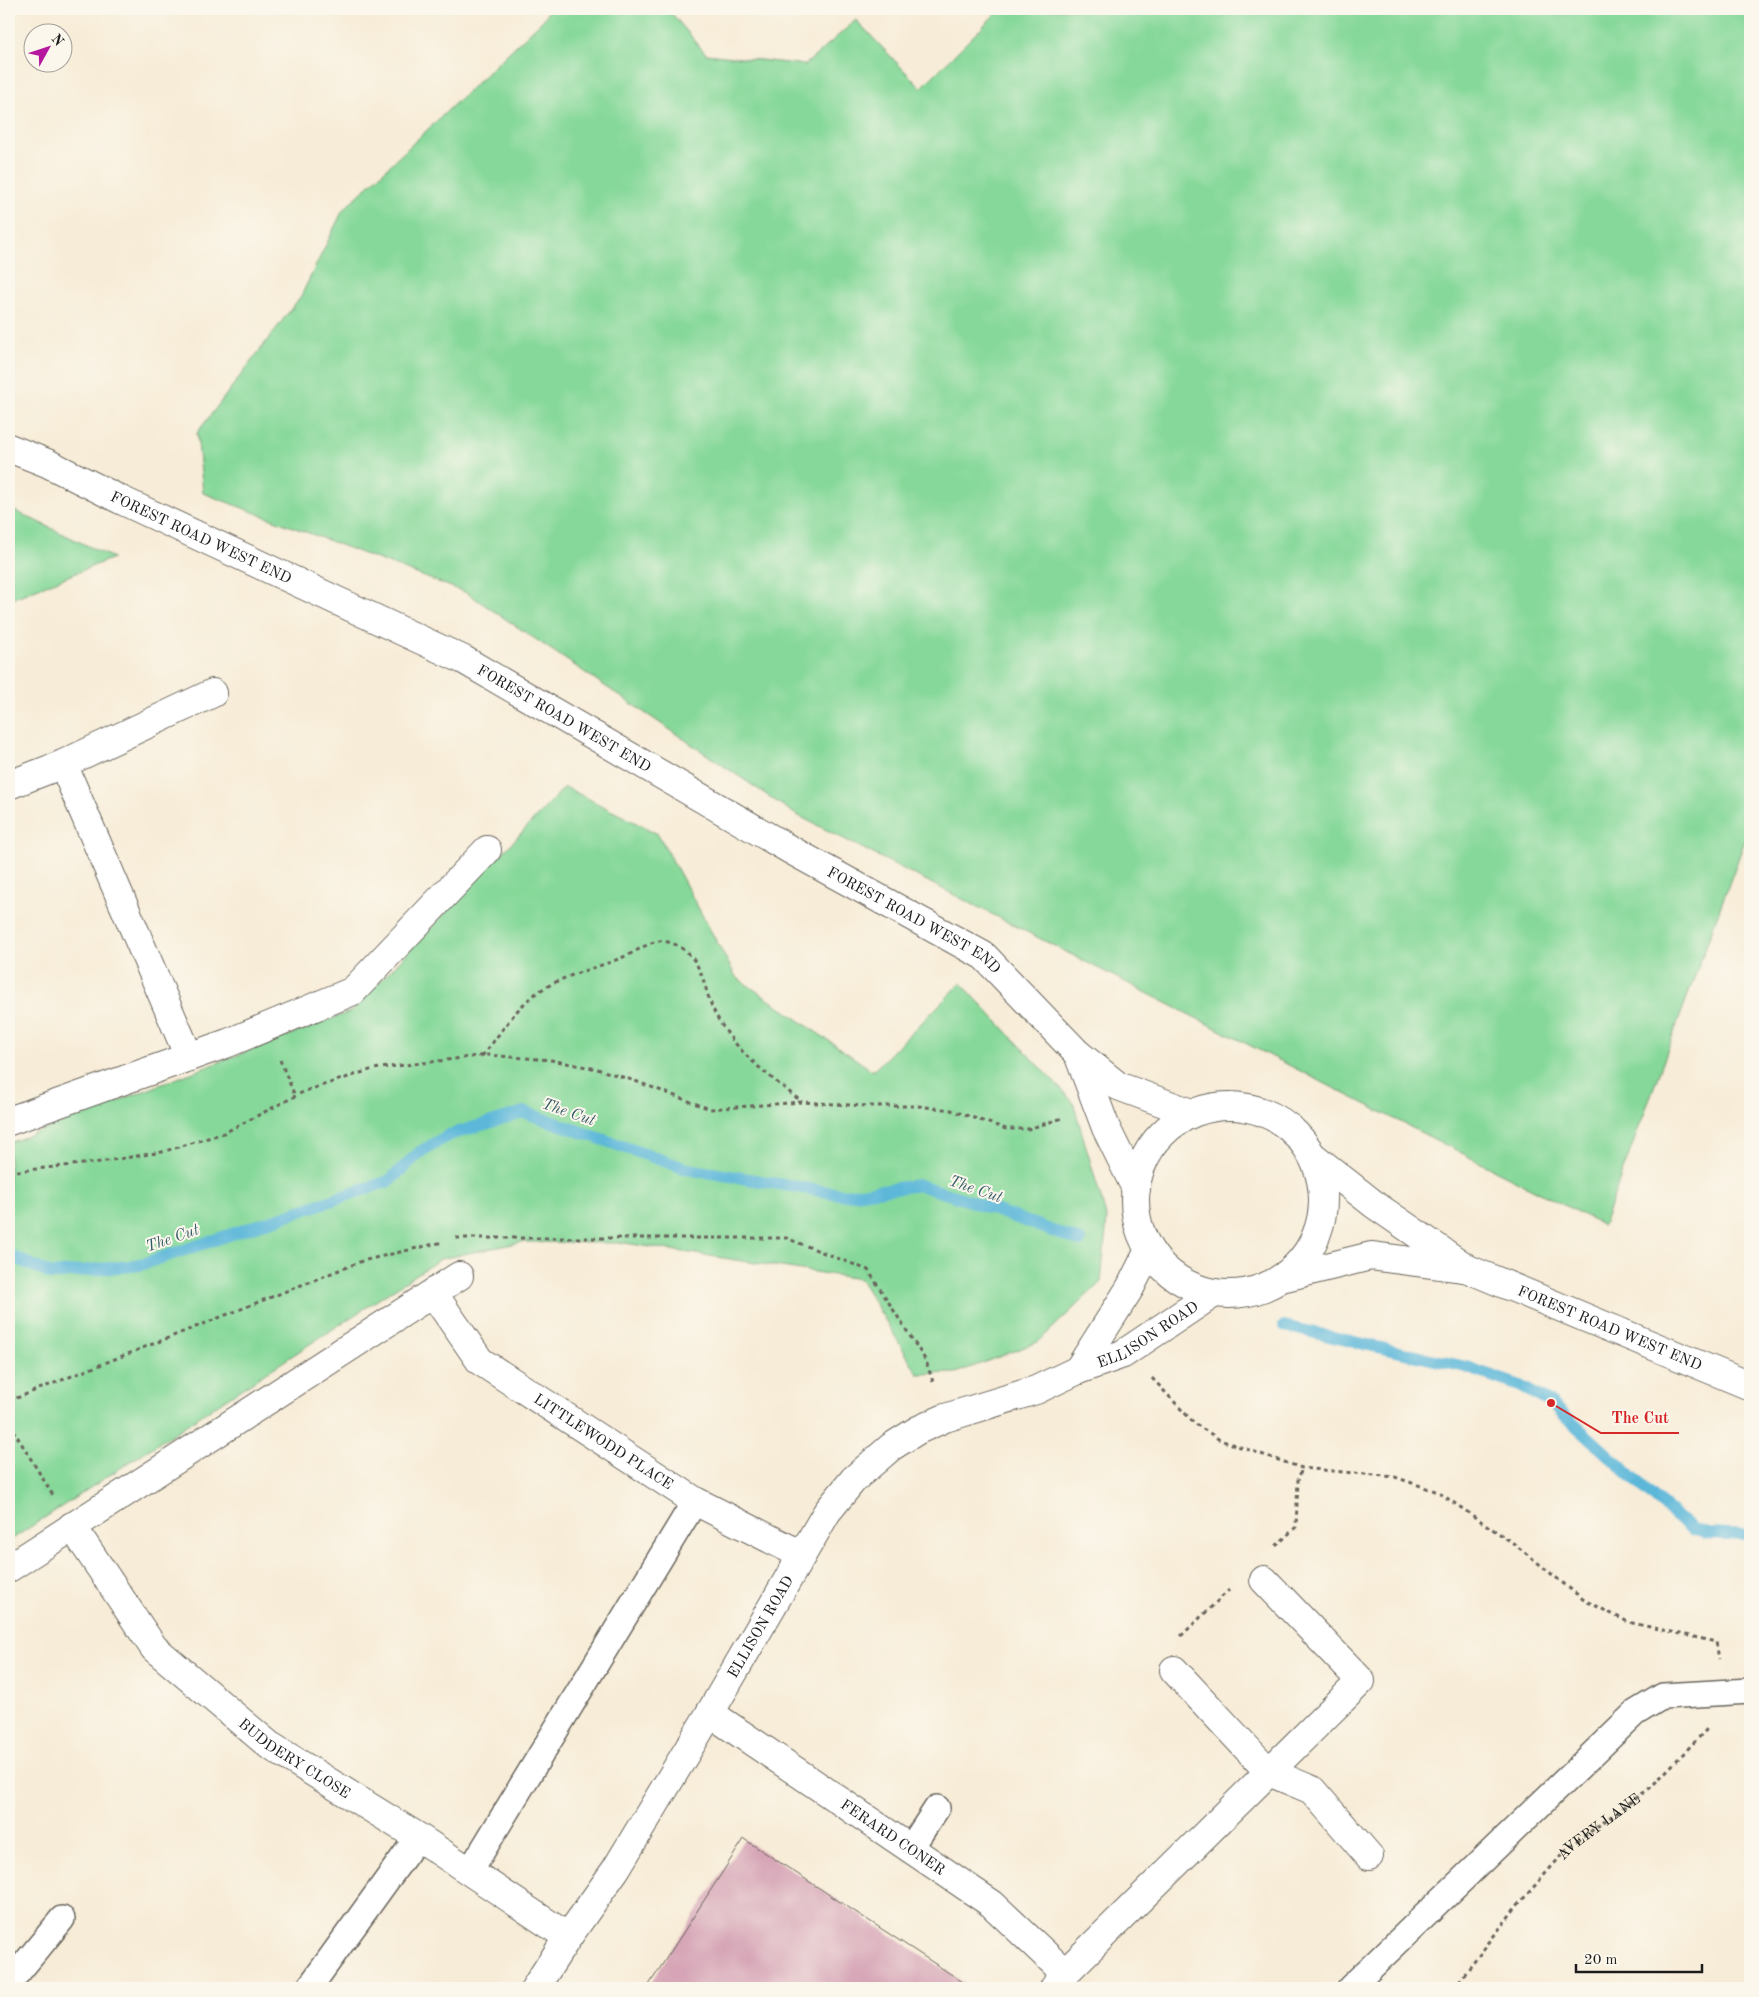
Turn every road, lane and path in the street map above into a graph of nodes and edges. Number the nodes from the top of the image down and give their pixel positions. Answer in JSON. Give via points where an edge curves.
{"nodes":[{"id":1,"x":9,"y":448,"type":"edge"},
{"id":2,"x":213,"y":693,"type":"dead end"},
{"id":3,"x":63,"y":764,"type":"junction"},
{"id":4,"x":9,"y":785,"type":"edge"},
{"id":5,"x":487,"y":850,"type":"dead end"},
{"id":6,"x":1077,"y":1053,"type":"junction"},
{"id":7,"x":482,"y":1056,"type":"junction"},
{"id":8,"x":189,"y":1057,"type":"junction"},
{"id":9,"x":802,"y":1102,"type":"junction"},
{"id":10,"x":1191,"y":1113,"type":"junction"},
{"id":11,"x":1070,"y":1116,"type":"dead end"},
{"id":12,"x":9,"y":1121,"type":"edge"},
{"id":13,"x":1314,"y":1158,"type":"junction"},
{"id":14,"x":9,"y":1172,"type":"edge"},
{"id":15,"x":1136,"y":1189,"type":"junction"},
{"id":16,"x":1149,"y":1250,"type":"junction"},
{"id":17,"x":1468,"y":1269,"type":"junction"},
{"id":18,"x":459,"y":1276,"type":"dead end"},
{"id":19,"x":1286,"y":1277,"type":"junction"},
{"id":20,"x":433,"y":1293,"type":"junction"},
{"id":21,"x":1214,"y":1293,"type":"junction"},
{"id":22,"x":1078,"y":1370,"type":"junction"},
{"id":23,"x":1154,"y":1379,"type":"dead end"},
{"id":24,"x":1750,"y":1386,"type":"edge"},
{"id":25,"x":9,"y":1423,"type":"edge"},
{"id":26,"x":1302,"y":1468,"type":"junction"},
{"id":27,"x":695,"y":1501,"type":"junction"},
{"id":28,"x":72,"y":1526,"type":"junction"},
{"id":29,"x":1274,"y":1547,"type":"dead end"},
{"id":30,"x":802,"y":1555,"type":"junction"},
{"id":31,"x":9,"y":1568,"type":"edge"},
{"id":32,"x":1264,"y":1580,"type":"dead end"},
{"id":33,"x":1232,"y":1587,"type":"dead end"},
{"id":34,"x":1174,"y":1670,"type":"joint"},
{"id":35,"x":1750,"y":1691,"type":"edge"},
{"id":36,"x":1724,"y":1693,"type":"junction"},
{"id":37,"x":710,"y":1713,"type":"junction"},
{"id":38,"x":1269,"y":1772,"type":"junction"},
{"id":39,"x":937,"y":1808,"type":"dead end"},
{"id":40,"x":418,"y":1837,"type":"junction"},
{"id":41,"x":910,"y":1849,"type":"junction"},
{"id":42,"x":1369,"y":1856,"type":"dead end"},
{"id":43,"x":470,"y":1871,"type":"junction"},
{"id":44,"x":62,"y":1918,"type":"dead end"},
{"id":45,"x":568,"y":1937,"type":"junction"},
{"id":46,"x":1059,"y":1981,"type":"edge"},
{"id":47,"x":9,"y":1984,"type":"edge"},
{"id":48,"x":309,"y":1988,"type":"edge"},
{"id":49,"x":535,"y":1988,"type":"edge"},
{"id":50,"x":1350,"y":1988,"type":"edge"},
{"id":51,"x":1454,"y":1988,"type":"edge"}],
"edges":[{"from":1,"to":6,"type":"street","name":"FOREST ROAD WEST END","via":[[464,660],[788,849],[984,956]]},
{"from":2,"to":3,"type":"street"},
{"from":3,"to":4,"type":"street"},
{"from":3,"to":8,"type":"street"},
{"from":5,"to":8,"type":"street","via":[[353,991]]},
{"from":6,"to":10,"type":"street","name":"FOREST ROAD WEST END","via":[[1118,1086]]},
{"from":6,"to":15,"type":"street","name":"FOREST ROAD WEST END","via":[[1106,1128]]},
{"from":7,"to":9,"type":"path","via":[[551,1060],[597,1069],[710,1109]]},
{"from":7,"to":9,"type":"path","via":[[518,1010],[555,982],[628,955],[658,940],[680,947],[692,957],[700,968],[714,1012],[739,1048]]},
{"from":7,"to":14,"type":"path","via":[[373,1070],[305,1091],[224,1133],[162,1152]]},
{"from":8,"to":12,"type":"street"},
{"from":9,"to":11,"type":"path","via":[[951,1110],[1006,1129],[1028,1129]]},
{"from":10,"to":13,"type":"street","via":[[1223,1105],[1256,1109],[1286,1124]]},
{"from":10,"to":15,"type":"street","via":[[1163,1131],[1138,1170]]},
{"from":13,"to":17,"type":"street","name":"FOREST ROAD WEST END"},
{"from":13,"to":19,"type":"street","via":[[1324,1189],[1322,1222],[1309,1252]]},
{"from":15,"to":16,"type":"street","via":[[1134,1204],[1140,1236]]},
{"from":16,"to":21,"type":"street","via":[[1170,1275],[1199,1291]]},
{"from":16,"to":22,"type":"street","name":"ELLISON ROAD","via":[[1130,1288]]},
{"from":17,"to":19,"type":"street","name":"FOREST ROAD WEST END","via":[[1372,1256]]},
{"from":17,"to":24,"type":"street","name":"FOREST ROAD WEST END"},
{"from":18,"to":20,"type":"street"},
{"from":19,"to":21,"type":"street","via":[[1264,1289],[1232,1296]]},
{"from":20,"to":27,"type":"street","name":"LITTLEWODD PLACE","via":[[480,1360]]},
{"from":20,"to":28,"type":"street"},
{"from":21,"to":22,"type":"street","name":"ELLISON ROAD","via":[[1123,1354]]},
{"from":22,"to":30,"type":"street","name":"ELLISON ROAD","via":[[1036,1390],[945,1418],[891,1447],[849,1486],[827,1512]]},
{"from":23,"to":26,"type":"path","via":[[1194,1423],[1220,1440]]},
{"from":25,"to":28,"type":"path"},
{"from":26,"to":29,"type":"path","via":[[1298,1480],[1296,1527]]},
{"from":26,"to":36,"type":"path","via":[[1395,1477],[1438,1492],[1513,1542],[1584,1600],[1628,1622],[1716,1642]]},
{"from":27,"to":30,"type":"street","name":"LITTLEWODD PLACE"},
{"from":27,"to":43,"type":"lane"},
{"from":28,"to":31,"type":"street"},
{"from":28,"to":40,"type":"street","name":"BUDDERY CLOSE","via":[[154,1648],[269,1745]]},
{"from":30,"to":37,"type":"street","name":"ELLISON ROAD"},
{"from":32,"to":38,"type":"street","via":[[1361,1681]]},
{"from":33,"to":34,"type":"path","via":[[1177,1640]]},
{"from":34,"to":38,"type":"street"},
{"from":35,"to":36,"type":"lane"},
{"from":36,"to":50,"type":"lane","via":[[1663,1696],[1635,1713]]},
{"from":36,"to":51,"type":"path","name":"AVERY LANE","via":[[1726,1710],[1650,1788],[1568,1848],[1516,1906]]},
{"from":37,"to":41,"type":"street","name":"FERARD CONER"},
{"from":37,"to":45,"type":"street","name":"ELLISON ROAD","via":[[616,1869]]},
{"from":38,"to":42,"type":"street","via":[[1312,1790]]},
{"from":38,"to":46,"type":"street"},
{"from":39,"to":41,"type":"lane"},
{"from":40,"to":43,"type":"street","name":"BUDDERY CLOSE"},
{"from":40,"to":48,"type":"lane"},
{"from":41,"to":46,"type":"street","name":"FERARD CONER","via":[[992,1904]]},
{"from":43,"to":45,"type":"street","name":"BUDDERY CLOSE"},
{"from":44,"to":47,"type":"lane"},
{"from":45,"to":49,"type":"street","name":"ELLISON ROAD"}]}
